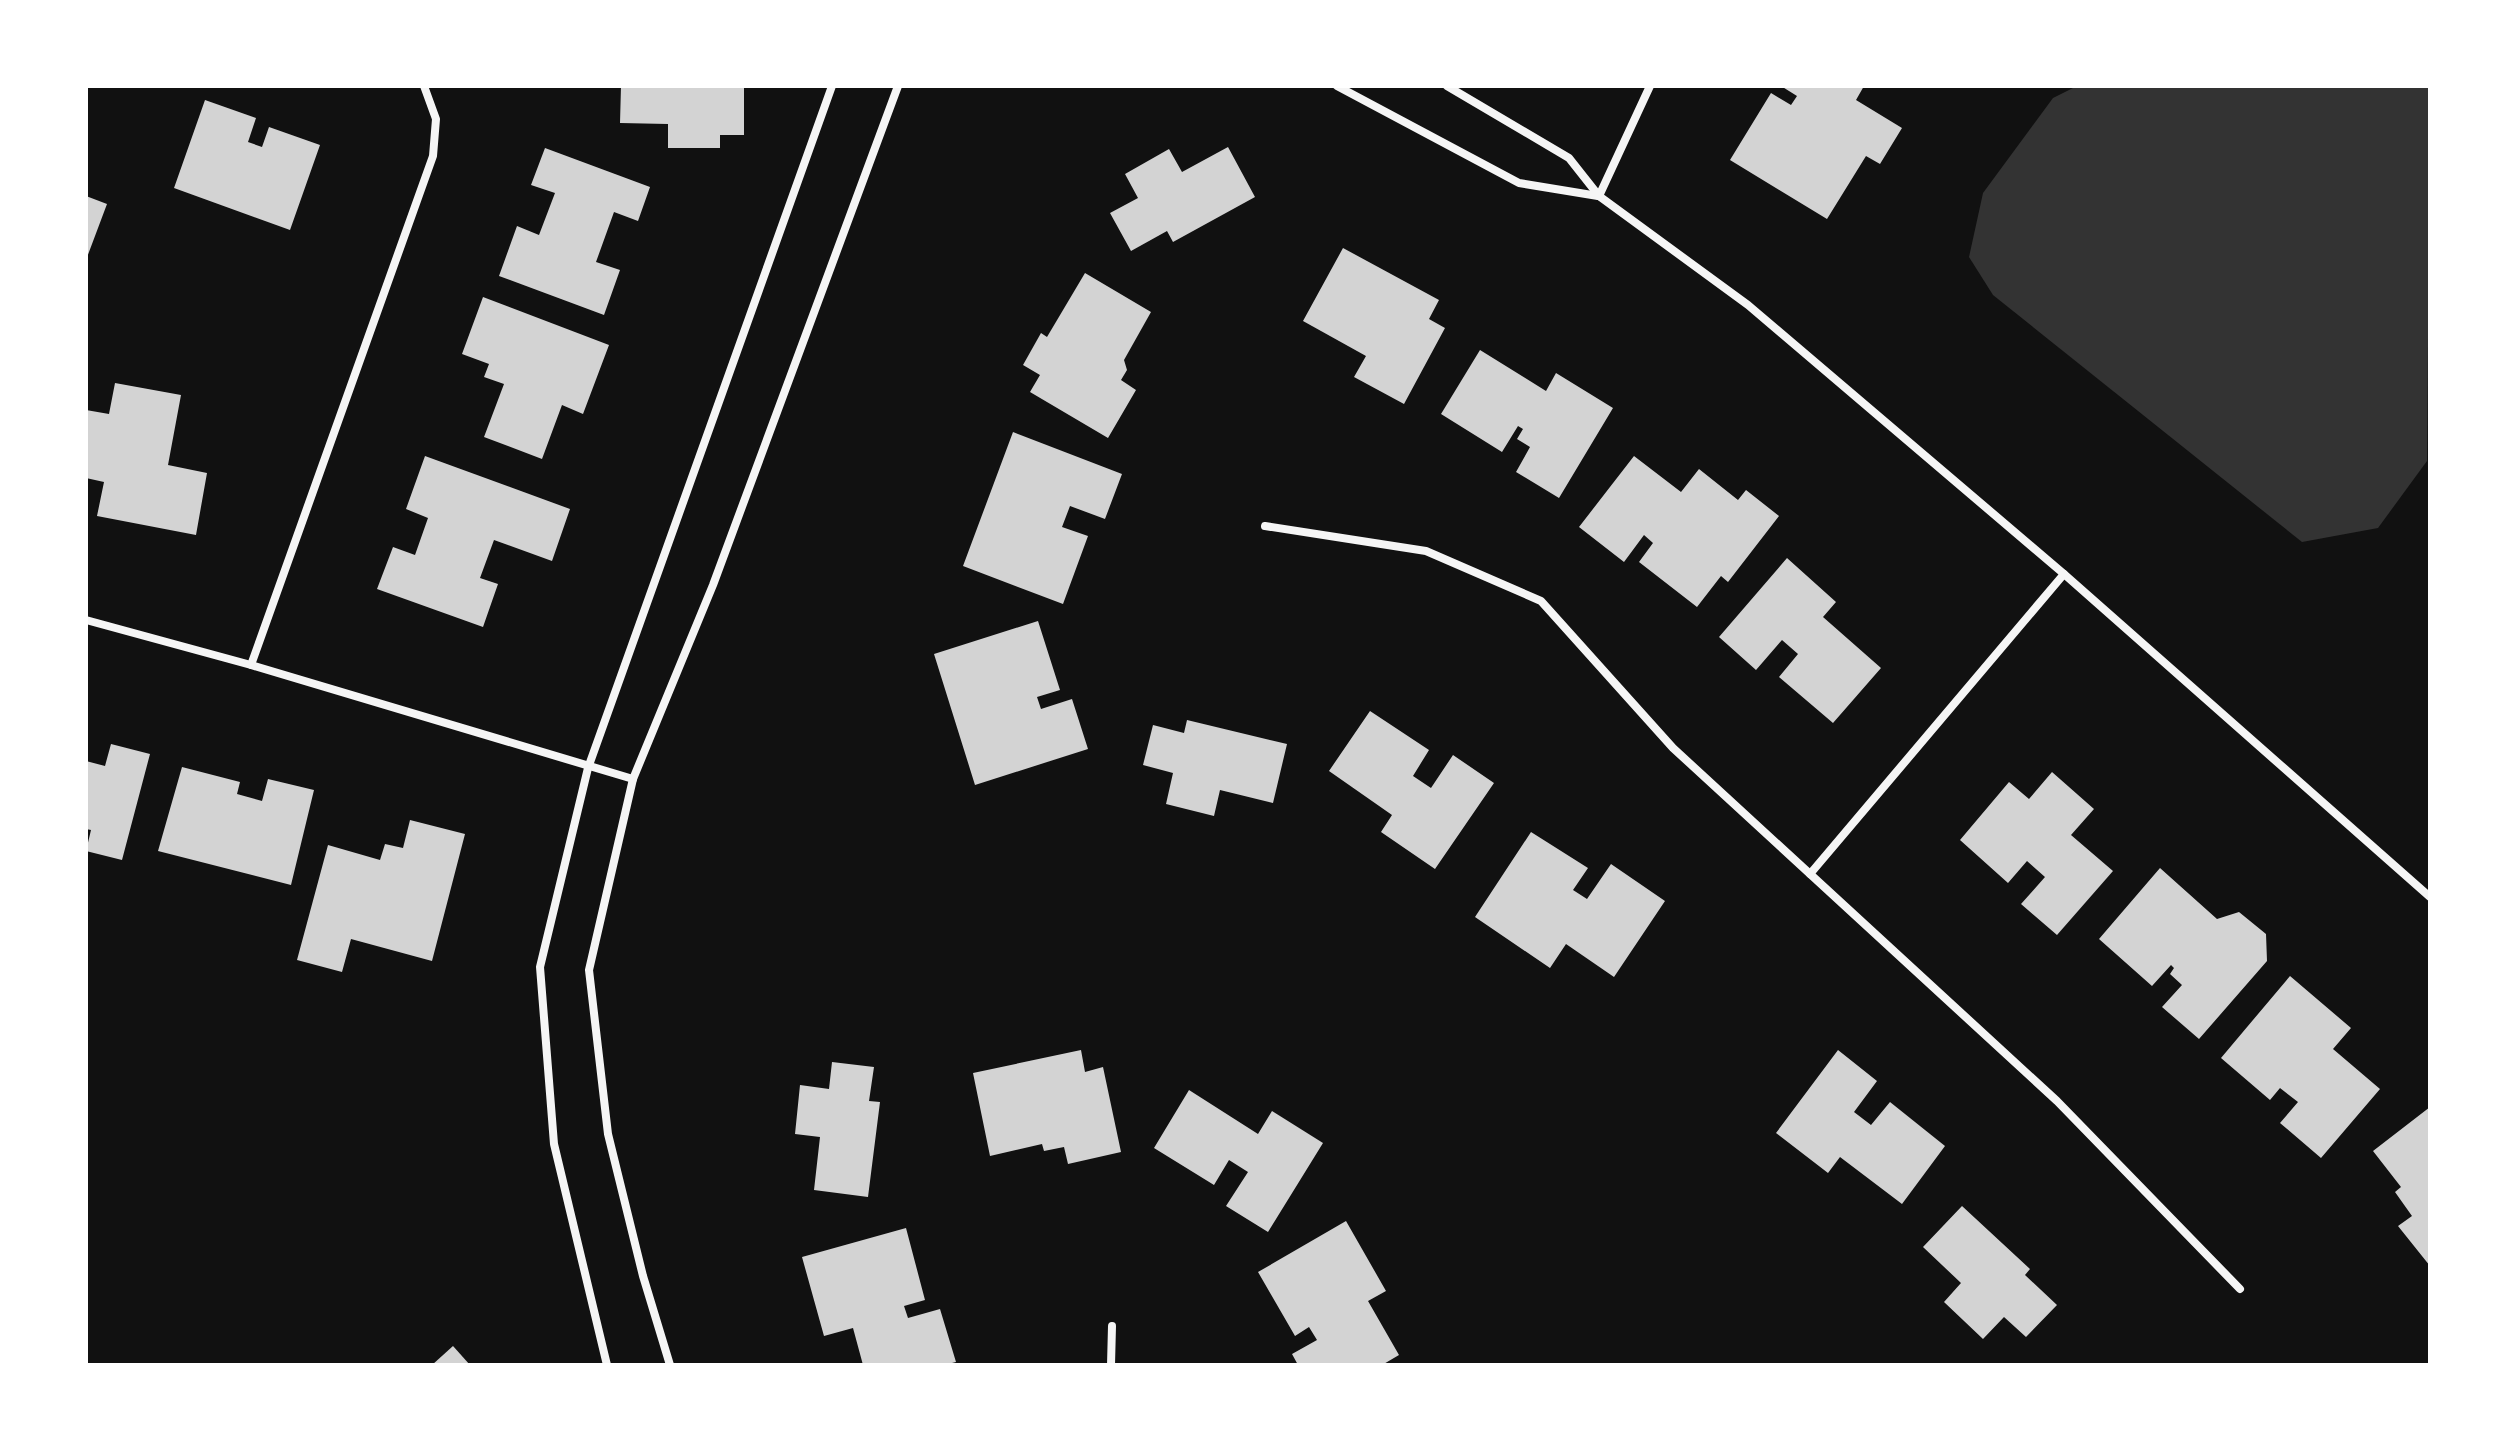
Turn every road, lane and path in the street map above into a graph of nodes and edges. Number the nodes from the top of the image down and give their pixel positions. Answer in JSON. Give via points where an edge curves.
{"nodes":[{"id":1,"x":424,"y":86,"type":"edge"},
{"id":2,"x":832,"y":86,"type":"edge"},
{"id":3,"x":898,"y":86,"type":"edge"},
{"id":4,"x":1337,"y":86,"type":"edge"},
{"id":5,"x":1447,"y":86,"type":"edge"},
{"id":6,"x":1650,"y":86,"type":"edge"},
{"id":7,"x":1599,"y":196,"type":"junction"},
{"id":8,"x":1265,"y":526,"type":"dead end"},
{"id":9,"x":2064,"y":574,"type":"junction"},
{"id":10,"x":86,"y":620,"type":"edge"},
{"id":11,"x":251,"y":665,"type":"junction"},
{"id":12,"x":588,"y":768,"type":"junction"},
{"id":13,"x":633,"y":779,"type":"junction"},
{"id":14,"x":1810,"y":874,"type":"junction"},
{"id":15,"x":2430,"y":897,"type":"edge"},
{"id":16,"x":2240,"y":1289,"type":"dead end"},
{"id":17,"x":1112,"y":1326,"type":"dead end"},
{"id":18,"x":607,"y":1365,"type":"edge"},
{"id":19,"x":670,"y":1365,"type":"edge"},
{"id":20,"x":1111,"y":1365,"type":"edge"}],
"edges":[{"from":1,"to":11,"type":"street","via":[[436,119],[433,156]]},
{"from":2,"to":12,"type":"street"},
{"from":3,"to":13,"type":"street","via":[[713,585]]},
{"from":4,"to":7,"type":"street","via":[[1519,183]]},
{"from":5,"to":7,"type":"street","via":[[1569,158]]},
{"from":6,"to":7,"type":"street"},
{"from":7,"to":9,"type":"street","via":[[1748,305]]},
{"from":8,"to":14,"type":"street","via":[[1426,551],[1541,601],[1673,748]]},
{"from":9,"to":14,"type":"street"},
{"from":9,"to":15,"type":"street"},
{"from":10,"to":11,"type":"street"},
{"from":11,"to":12,"type":"street"},
{"from":12,"to":13,"type":"street"},
{"from":12,"to":18,"type":"street","via":[[540,967],[554,1144]]},
{"from":13,"to":19,"type":"street","via":[[589,970],[608,1134]]},
{"from":14,"to":16,"type":"street","via":[[2057,1101]]},
{"from":17,"to":20,"type":"street"}]}
